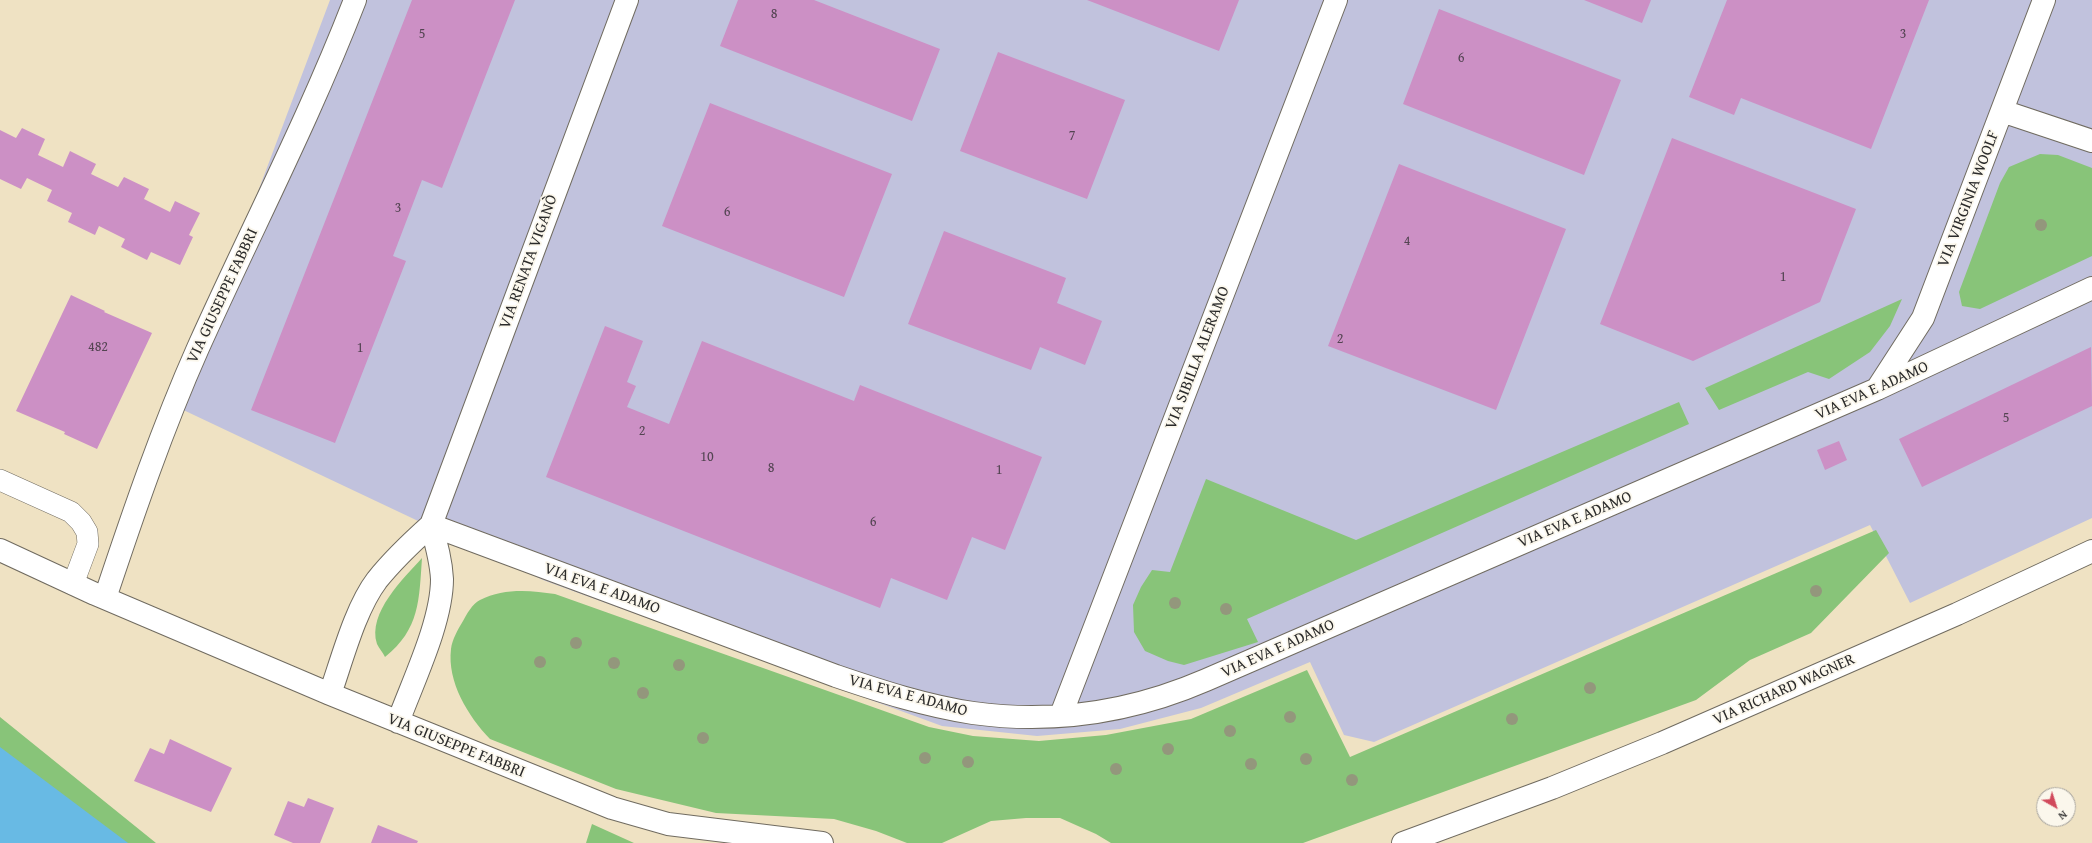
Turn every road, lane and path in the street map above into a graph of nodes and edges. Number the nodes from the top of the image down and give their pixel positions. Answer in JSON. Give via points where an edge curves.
{"nodes":[{"id":1,"x":355,"y":0,"type":"edge"},
{"id":2,"x":627,"y":0,"type":"edge"},
{"id":3,"x":1336,"y":0,"type":"edge"},
{"id":4,"x":2044,"y":0,"type":"edge"},
{"id":5,"x":2002,"y":111,"type":"junction"},
{"id":6,"x":2092,"y":141,"type":"edge"},
{"id":7,"x":2092,"y":288,"type":"edge"},
{"id":8,"x":1877,"y":389,"type":"junction"},
{"id":9,"x":0,"y":480,"type":"edge"},
{"id":10,"x":431,"y":525,"type":"junction"},
{"id":11,"x":0,"y":550,"type":"edge"},
{"id":12,"x":2092,"y":551,"type":"edge"},
{"id":13,"x":73,"y":584,"type":"junction"},
{"id":14,"x":105,"y":598,"type":"junction"},
{"id":15,"x":330,"y":694,"type":"junction"},
{"id":16,"x":1061,"y":715,"type":"junction"},
{"id":17,"x":398,"y":722,"type":"junction"},
{"id":18,"x":1472,"y":818,"type":"junction"},
{"id":19,"x":668,"y":824,"type":"junction"},
{"id":20,"x":701,"y":843,"type":"edge"},
{"id":21,"x":822,"y":843,"type":"edge"},
{"id":22,"x":1403,"y":843,"type":"edge"},
{"id":23,"x":1425,"y":843,"type":"edge"}],
"edges":[{"from":1,"to":14,"type":"street","name":"VIA GIUSEPPE FABBRI","via":[[316,95],[198,348],[166,424]]},
{"from":2,"to":10,"type":"street","name":"VIA RENATA VIGANÒ"},
{"from":3,"to":16,"type":"street","name":"VIA SIBILLA ALERAMO"},
{"from":4,"to":5,"type":"street","name":"VIA VIRGINIA WOOLF"},
{"from":5,"to":6,"type":"street"},
{"from":5,"to":8,"type":"street","name":"VIA VIRGINIA WOOLF","via":[[1923,318]]},
{"from":7,"to":8,"type":"street","name":"VIA EVA E ADAMO"},
{"from":8,"to":16,"type":"street","name":"VIA EVA E ADAMO","via":[[1180,691],[1124,708]]},
{"from":9,"to":13,"type":"lane","via":[[71,512],[84,527],[88,544]]},
{"from":10,"to":15,"type":"street","name":"VIA RENATA VIGANÒ","via":[[376,581],[362,605]]},
{"from":10,"to":16,"type":"street","name":"VIA EVA E ADAMO","via":[[890,694],[972,713],[1016,716]]},
{"from":10,"to":17,"type":"street","via":[[440,557],[441,598],[437,617]]},
{"from":11,"to":13,"type":"street","name":"VIA GIUSEPPE FABBRI"},
{"from":12,"to":18,"type":"street","name":"VIA RICHARD WAGNER","via":[[1957,614],[1716,720]]},
{"from":13,"to":14,"type":"street","name":"VIA GIUSEPPE FABBRI"},
{"from":14,"to":15,"type":"street","name":"VIA GIUSEPPE FABBRI"},
{"from":15,"to":17,"type":"street","name":"VIA GIUSEPPE FABBRI"},
{"from":17,"to":19,"type":"street","name":"VIA GIUSEPPE FABBRI","via":[[572,794]]},
{"from":18,"to":22,"type":"street","name":"VIA RICHARD WAGNER"},
{"from":18,"to":23,"type":"street","name":"VIA RICHARD WAGNER"},
{"from":19,"to":20,"type":"street"},
{"from":19,"to":21,"type":"street","name":"VIA GIUSEPPE FABBRI"}]}
